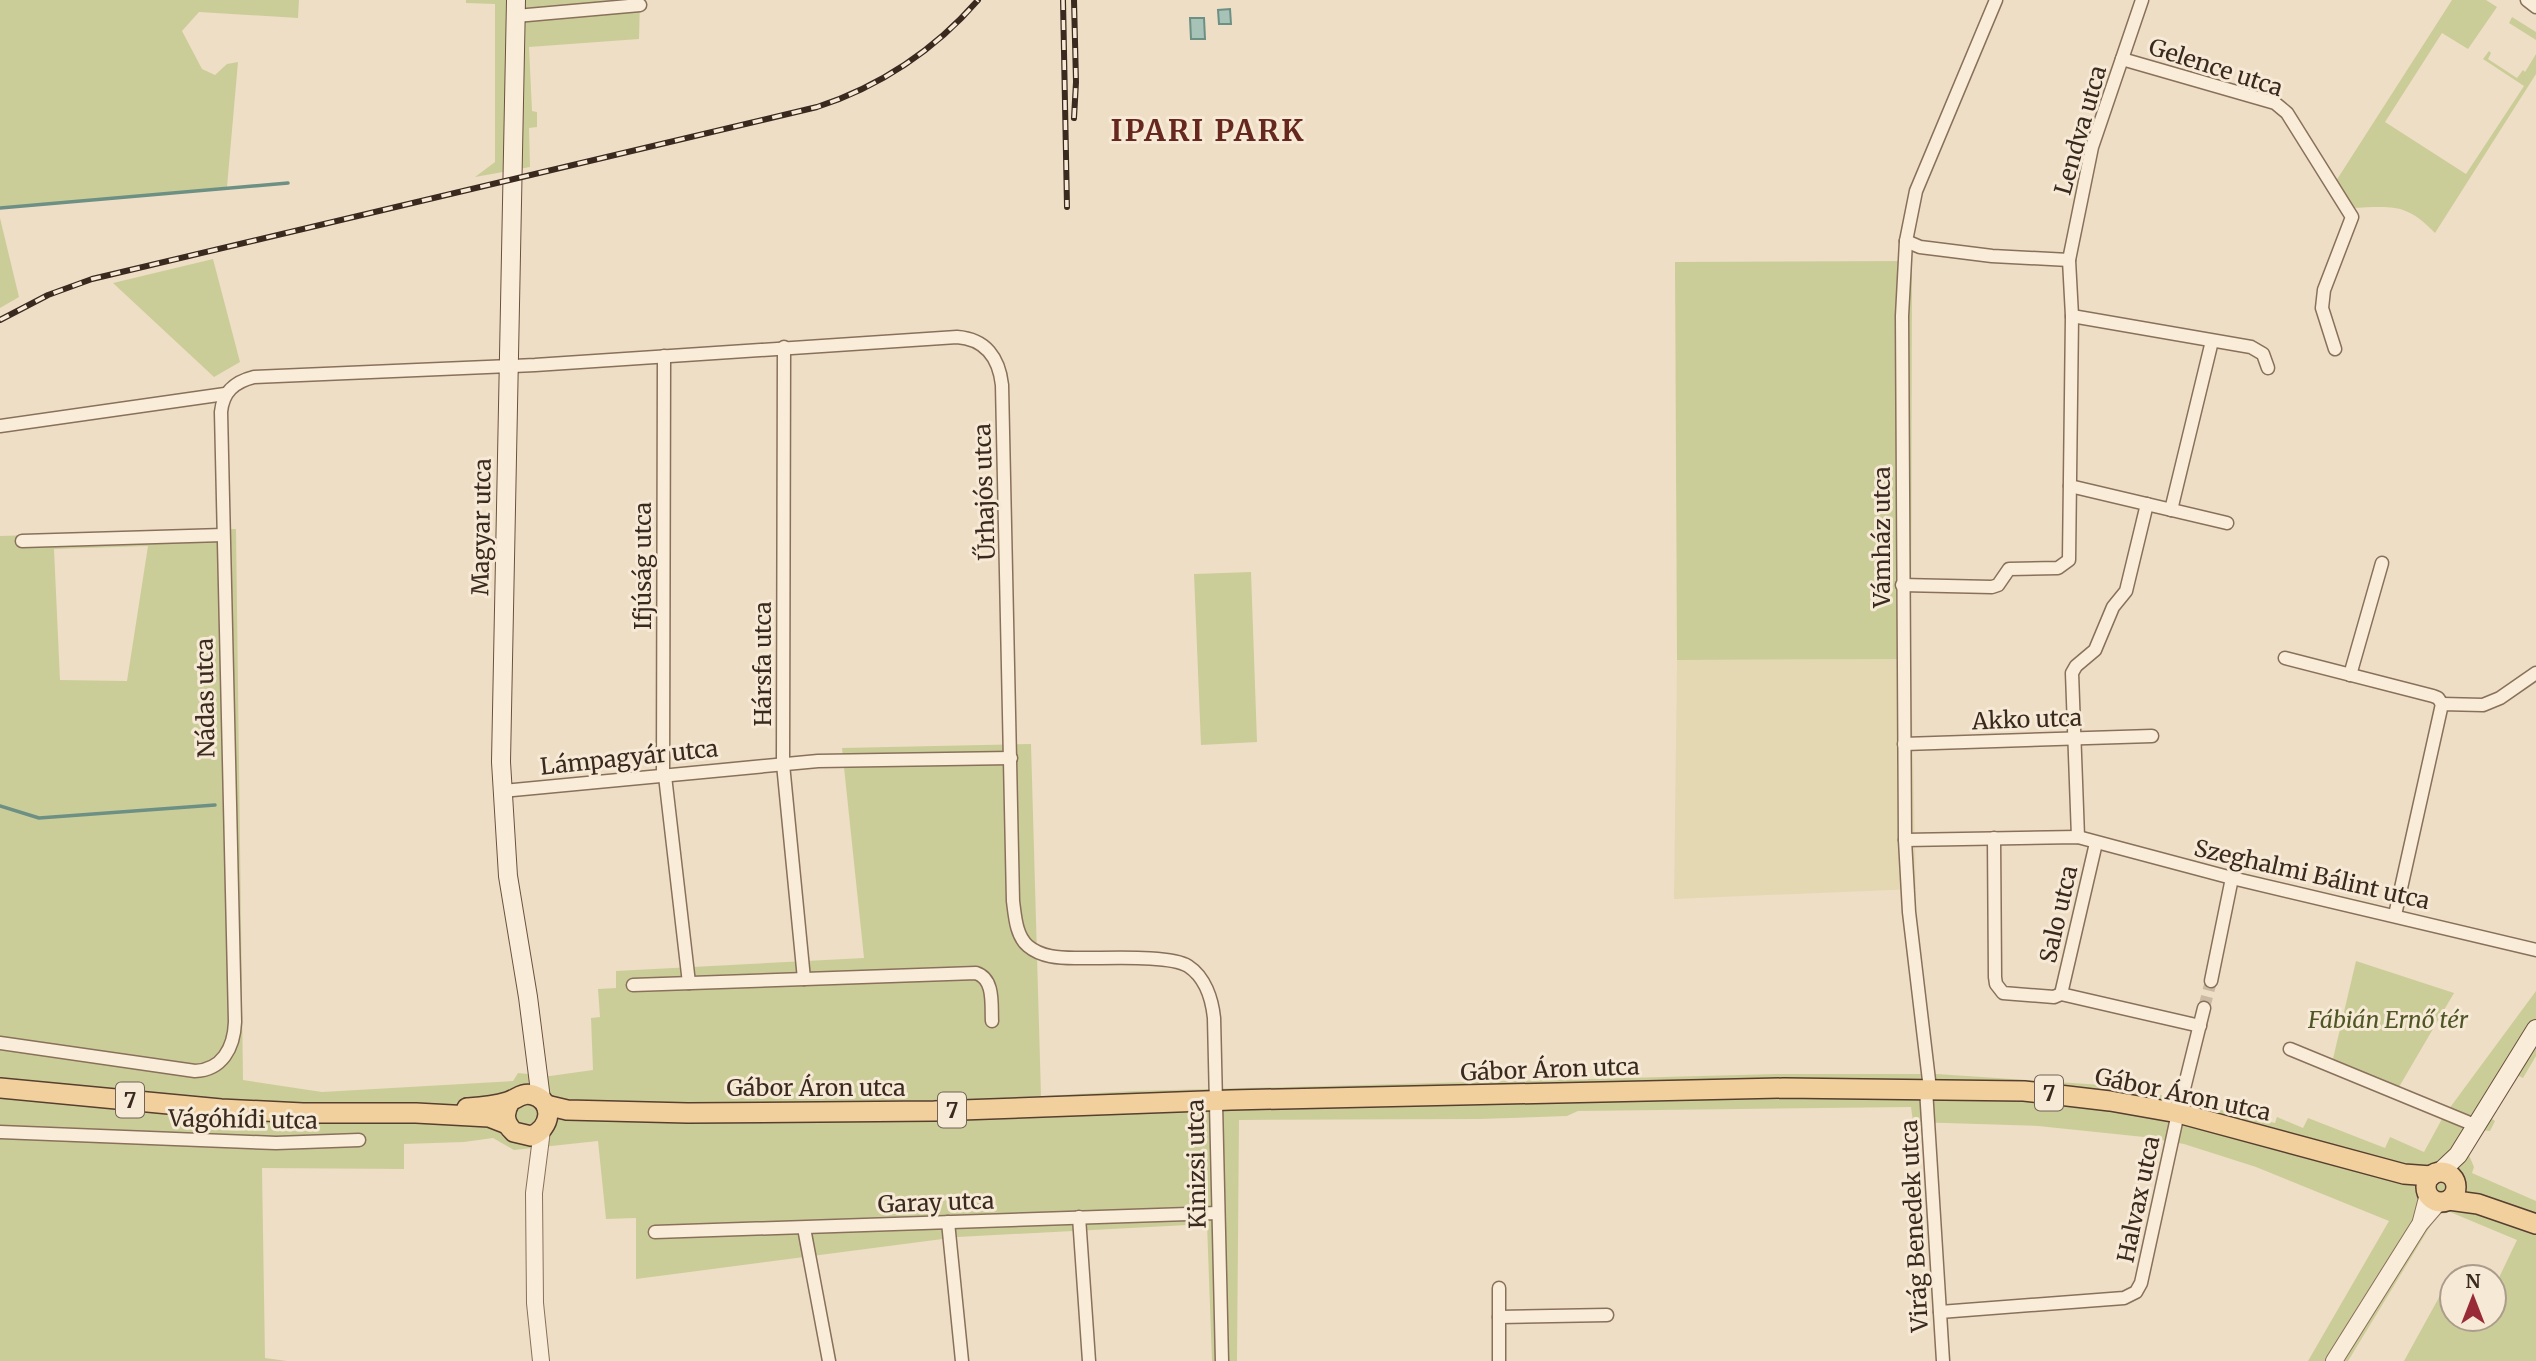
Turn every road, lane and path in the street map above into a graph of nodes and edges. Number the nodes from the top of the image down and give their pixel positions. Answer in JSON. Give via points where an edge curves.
{"nodes":[{"id":1,"x":1996,"y":0,"type":"edge"},
{"id":2,"x":2141,"y":0,"type":"edge"},
{"id":3,"x":2527,"y":0,"type":"edge"},
{"id":4,"x":640,"y":5,"type":"dead end"},
{"id":5,"x":2536,"y":7,"type":"edge"},
{"id":6,"x":516,"y":8,"type":"edge"},
{"id":7,"x":2122,"y":59,"type":"junction"},
{"id":8,"x":1906,"y":241,"type":"junction"},
{"id":9,"x":2069,"y":260,"type":"junction"},
{"id":10,"x":2072,"y":317,"type":"junction"},
{"id":11,"x":2212,"y":341,"type":"junction"},
{"id":12,"x":784,"y":347,"type":"junction"},
{"id":13,"x":2335,"y":349,"type":"dead end"},
{"id":14,"x":664,"y":356,"type":"junction"},
{"id":15,"x":508,"y":366,"type":"junction"},
{"id":16,"x":2268,"y":368,"type":"dead end"},
{"id":17,"x":226,"y":394,"type":"junction"},
{"id":18,"x":0,"y":426,"type":"edge"},
{"id":19,"x":2070,"y":486,"type":"junction"},
{"id":20,"x":2147,"y":504,"type":"junction"},
{"id":21,"x":2171,"y":510,"type":"junction"},
{"id":22,"x":2227,"y":523,"type":"dead end"},
{"id":23,"x":223,"y":535,"type":"junction"},
{"id":24,"x":22,"y":541,"type":"dead end"},
{"id":25,"x":2382,"y":563,"type":"dead end"},
{"id":26,"x":1902,"y":585,"type":"junction"},
{"id":27,"x":2285,"y":658,"type":"dead end"},
{"id":28,"x":2536,"y":673,"type":"edge"},
{"id":29,"x":2350,"y":674,"type":"junction"},
{"id":30,"x":2442,"y":704,"type":"junction"},
{"id":31,"x":2152,"y":736,"type":"dead end"},
{"id":32,"x":2075,"y":739,"type":"junction"},
{"id":33,"x":1904,"y":744,"type":"junction"},
{"id":34,"x":1011,"y":758,"type":"junction"},
{"id":35,"x":783,"y":764,"type":"junction"},
{"id":36,"x":664,"y":776,"type":"junction"},
{"id":37,"x":502,"y":791,"type":"junction"},
{"id":38,"x":2078,"y":837,"type":"junction"},
{"id":39,"x":1994,"y":838,"type":"junction"},
{"id":40,"x":1905,"y":840,"type":"junction"},
{"id":41,"x":2096,"y":843,"type":"junction"},
{"id":42,"x":2232,"y":878,"type":"junction"},
{"id":43,"x":2395,"y":915,"type":"junction"},
{"id":44,"x":2536,"y":950,"type":"edge"},
{"id":45,"x":1194,"y":971,"type":"joint"},
{"id":46,"x":804,"y":979,"type":"junction"},
{"id":47,"x":2211,"y":981,"type":"tunnel mouth"},
{"id":48,"x":689,"y":983,"type":"junction"},
{"id":49,"x":633,"y":985,"type":"dead end"},
{"id":50,"x":2061,"y":995,"type":"junction"},
{"id":51,"x":2204,"y":1009,"type":"tunnel mouth"},
{"id":52,"x":992,"y":1021,"type":"dead end"},
{"id":53,"x":2200,"y":1026,"type":"junction"},
{"id":54,"x":2536,"y":1029,"type":"edge"},
{"id":55,"x":0,"y":1043,"type":"edge"},
{"id":56,"x":2290,"y":1049,"type":"dead end"},
{"id":57,"x":534,"y":1052,"type":"junction"},
{"id":58,"x":0,"y":1088,"type":"edge"},
{"id":59,"x":1928,"y":1089,"type":"junction"},
{"id":60,"x":513,"y":1100,"type":"junction"},
{"id":61,"x":1217,"y":1101,"type":"junction"},
{"id":62,"x":543,"y":1102,"type":"junction"},
{"id":63,"x":416,"y":1113,"type":"junction"},
{"id":64,"x":688,"y":1113,"type":"junction"},
{"id":65,"x":2178,"y":1114,"type":"junction"},
{"id":66,"x":2477,"y":1126,"type":"junction"},
{"id":67,"x":544,"y":1128,"type":"junction"},
{"id":68,"x":513,"y":1129,"type":"junction"},
{"id":69,"x":0,"y":1132,"type":"edge"},
{"id":70,"x":359,"y":1140,"type":"dead end"},
{"id":71,"x":2440,"y":1187,"type":"junction"},
{"id":72,"x":534,"y":1193,"type":"junction"},
{"id":73,"x":1218,"y":1213,"type":"junction"},
{"id":74,"x":1079,"y":1217,"type":"junction"},
{"id":75,"x":948,"y":1222,"type":"junction"},
{"id":76,"x":2536,"y":1224,"type":"edge"},
{"id":77,"x":804,"y":1228,"type":"junction"},
{"id":78,"x":655,"y":1232,"type":"dead end"},
{"id":79,"x":1499,"y":1288,"type":"dead end"},
{"id":80,"x":1940,"y":1312,"type":"junction"},
{"id":81,"x":1607,"y":1315,"type":"dead end"},
{"id":82,"x":1499,"y":1317,"type":"junction"},
{"id":83,"x":541,"y":1361,"type":"edge"},
{"id":84,"x":828,"y":1361,"type":"edge"},
{"id":85,"x":962,"y":1361,"type":"edge"},
{"id":86,"x":1090,"y":1361,"type":"edge"},
{"id":87,"x":1222,"y":1361,"type":"edge"},
{"id":88,"x":1499,"y":1361,"type":"edge"},
{"id":89,"x":1943,"y":1361,"type":"edge"},
{"id":90,"x":2334,"y":1361,"type":"edge"}],
"edges":[{"from":1,"to":8,"type":"street","name":"Vámház utca","via":[[1920,179]]},
{"from":2,"to":7,"type":"street","name":"Lendva utca"},
{"from":3,"to":5,"type":"street"},
{"from":4,"to":6,"type":"street"},
{"from":6,"to":15,"type":"main road","name":"Magyar utca"},
{"from":7,"to":9,"type":"street","name":"Lendva utca","via":[[2092,147]]},
{"from":7,"to":13,"type":"street","name":"Gelence utca","via":[[2275,103],[2287,113],[2352,217],[2322,302]]},
{"from":8,"to":9,"type":"street","via":[[1920,247],[1992,256]]},
{"from":8,"to":26,"type":"street","name":"Vámház utca"},
{"from":9,"to":10,"type":"street","name":"Lendva utca"},
{"from":10,"to":11,"type":"street"},
{"from":10,"to":19,"type":"street","name":"Lendva utca"},
{"from":11,"to":16,"type":"street","via":[[2251,347],[2263,354]]},
{"from":11,"to":21,"type":"street"},
{"from":12,"to":14,"type":"street","name":"Űrhajós utca"},
{"from":12,"to":34,"type":"street","name":"Űrhajós utca","via":[[957,337],[981,343],[996,360],[1002,398]]},
{"from":12,"to":35,"type":"street","name":"Hársfa utca"},
{"from":14,"to":15,"type":"street","name":"Űrhajós utca"},
{"from":14,"to":36,"type":"street","name":"Ifjúság utca"},
{"from":15,"to":17,"type":"street","via":[[254,377],[234,384]]},
{"from":15,"to":37,"type":"main road","name":"Magyar utca"},
{"from":17,"to":18,"type":"street"},
{"from":17,"to":23,"type":"street","name":"Nádas utca","via":[[221,412]]},
{"from":19,"to":20,"type":"street"},
{"from":19,"to":26,"type":"street","name":"Lendva utca","via":[[2070,555],[2062,568],[2009,569],[1992,587]]},
{"from":20,"to":21,"type":"street"},
{"from":20,"to":32,"type":"street","via":[[2126,591],[2113,607],[2095,650],[2071,673]]},
{"from":21,"to":22,"type":"street"},
{"from":23,"to":24,"type":"street"},
{"from":23,"to":55,"type":"street","name":"Nádas utca","via":[[232,1046],[213,1068],[195,1071]]},
{"from":25,"to":29,"type":"street"},
{"from":26,"to":33,"type":"street","name":"Vámház utca"},
{"from":27,"to":29,"type":"street"},
{"from":28,"to":30,"type":"street","via":[[2483,705]]},
{"from":29,"to":30,"type":"street","via":[[2433,696]]},
{"from":30,"to":43,"type":"street"},
{"from":31,"to":32,"type":"street","name":"Akko utca"},
{"from":32,"to":33,"type":"street","name":"Akko utca"},
{"from":32,"to":38,"type":"street"},
{"from":33,"to":40,"type":"street","name":"Vámház utca"},
{"from":34,"to":35,"type":"street","name":"Lámpagyár utca"},
{"from":34,"to":45,"type":"street","name":"Űrhajós utca","via":[[1013,901],[1016,923],[1028,946],[1050,956],[1162,960]]},
{"from":35,"to":36,"type":"street","name":"Lámpagyár utca"},
{"from":35,"to":46,"type":"street","name":"Hársfa utca"},
{"from":36,"to":37,"type":"street","name":"Lámpagyár utca"},
{"from":36,"to":48,"type":"street","name":"Ifjúság utca"},
{"from":37,"to":57,"type":"main road","name":"Magyar utca","via":[[508,876]]},
{"from":38,"to":39,"type":"street","name":"Szeghalmi Bálint utca"},
{"from":38,"to":41,"type":"street","name":"Szeghalmi Bálint utca"},
{"from":39,"to":40,"type":"street","name":"Szeghalmi Bálint utca"},
{"from":39,"to":50,"type":"street","via":[[1996,984],[2010,995]]},
{"from":40,"to":59,"type":"street","name":"Vámház utca"},
{"from":41,"to":42,"type":"street","name":"Szeghalmi Bálint utca"},
{"from":41,"to":50,"type":"street","name":"Salo utca"},
{"from":42,"to":43,"type":"street","name":"Szeghalmi Bálint utca"},
{"from":42,"to":47,"type":"street"},
{"from":43,"to":44,"type":"street","name":"Szeghalmi Bálint utca"},
{"from":45,"to":61,"type":"street","name":"Kinizsi utca","via":[[1206,987],[1213,1011]]},
{"from":46,"to":48,"type":"street"},
{"from":46,"to":52,"type":"street","via":[[976,973],[988,983]]},
{"from":48,"to":49,"type":"street"},
{"from":50,"to":53,"type":"street"},
{"from":51,"to":53,"type":"street","name":"Halvax utca"},
{"from":53,"to":65,"type":"street","name":"Halvax utca"},
{"from":54,"to":66,"type":"main road"},
{"from":56,"to":66,"type":"street"},
{"from":57,"to":60,"type":"main road","name":"Magyar utca","via":[[523,1086]]},
{"from":57,"to":62,"type":"main road","name":"Magyar utca"},
{"from":58,"to":63,"type":"main road","number":"7","via":[[221,1109]]},
{"from":59,"to":61,"type":"main road","name":"Gábor Áron utca","number":"7"},
{"from":59,"to":65,"type":"main road","name":"Gábor Áron utca","number":"7","via":[[2024,1091]]},
{"from":59,"to":80,"type":"street","name":"Virág Benedek utca"},
{"from":60,"to":62,"type":"main road","number":"7","via":[[528,1094]]},
{"from":60,"to":63,"type":"main road","number":"7"},
{"from":60,"to":68,"type":"main road","via":[[505,1115]]},
{"from":61,"to":64,"type":"main road","name":"Gábor Áron utca","number":"7","via":[[934,1111]]},
{"from":61,"to":73,"type":"street","name":"Kinizsi utca"},
{"from":62,"to":64,"type":"main road","name":"Gábor Áron utca","number":"7","via":[[567,1110]]},
{"from":62,"to":67,"type":"main road","via":[[548,1115]]},
{"from":63,"to":68,"type":"main road","number":"7","via":[[489,1117]]},
{"from":64,"to":67,"type":"main road","name":"Gábor Áron utca","number":"7","via":[[568,1121]]},
{"from":65,"to":71,"type":"main road","name":"Gábor Áron utca","number":"7"},
{"from":65,"to":80,"type":"street","name":"Halvax utca","via":[[2136,1292],[2124,1298]]},
{"from":66,"to":71,"type":"main road"},
{"from":67,"to":68,"type":"main road","number":"7","via":[[531,1136]]},
{"from":67,"to":72,"type":"street"},
{"from":68,"to":72,"type":"street","via":[[527,1151]]},
{"from":69,"to":70,"type":"street","name":"Vágóhídi utca","via":[[276,1143]]},
{"from":71,"to":76,"type":"main road","name":"Gábor Áron utca","number":"7"},
{"from":71,"to":90,"type":"street"},
{"from":72,"to":83,"type":"street","via":[[534,1303]]},
{"from":73,"to":74,"type":"street","name":"Garay utca"},
{"from":73,"to":87,"type":"street","name":"Kinizsi utca"},
{"from":74,"to":75,"type":"street","name":"Garay utca"},
{"from":74,"to":86,"type":"street"},
{"from":75,"to":77,"type":"street","name":"Garay utca"},
{"from":75,"to":85,"type":"street"},
{"from":77,"to":78,"type":"street","name":"Garay utca"},
{"from":77,"to":84,"type":"street"},
{"from":79,"to":82,"type":"street"},
{"from":80,"to":89,"type":"street","name":"Virág Benedek utca"},
{"from":81,"to":82,"type":"street"},
{"from":82,"to":88,"type":"street"}]}
